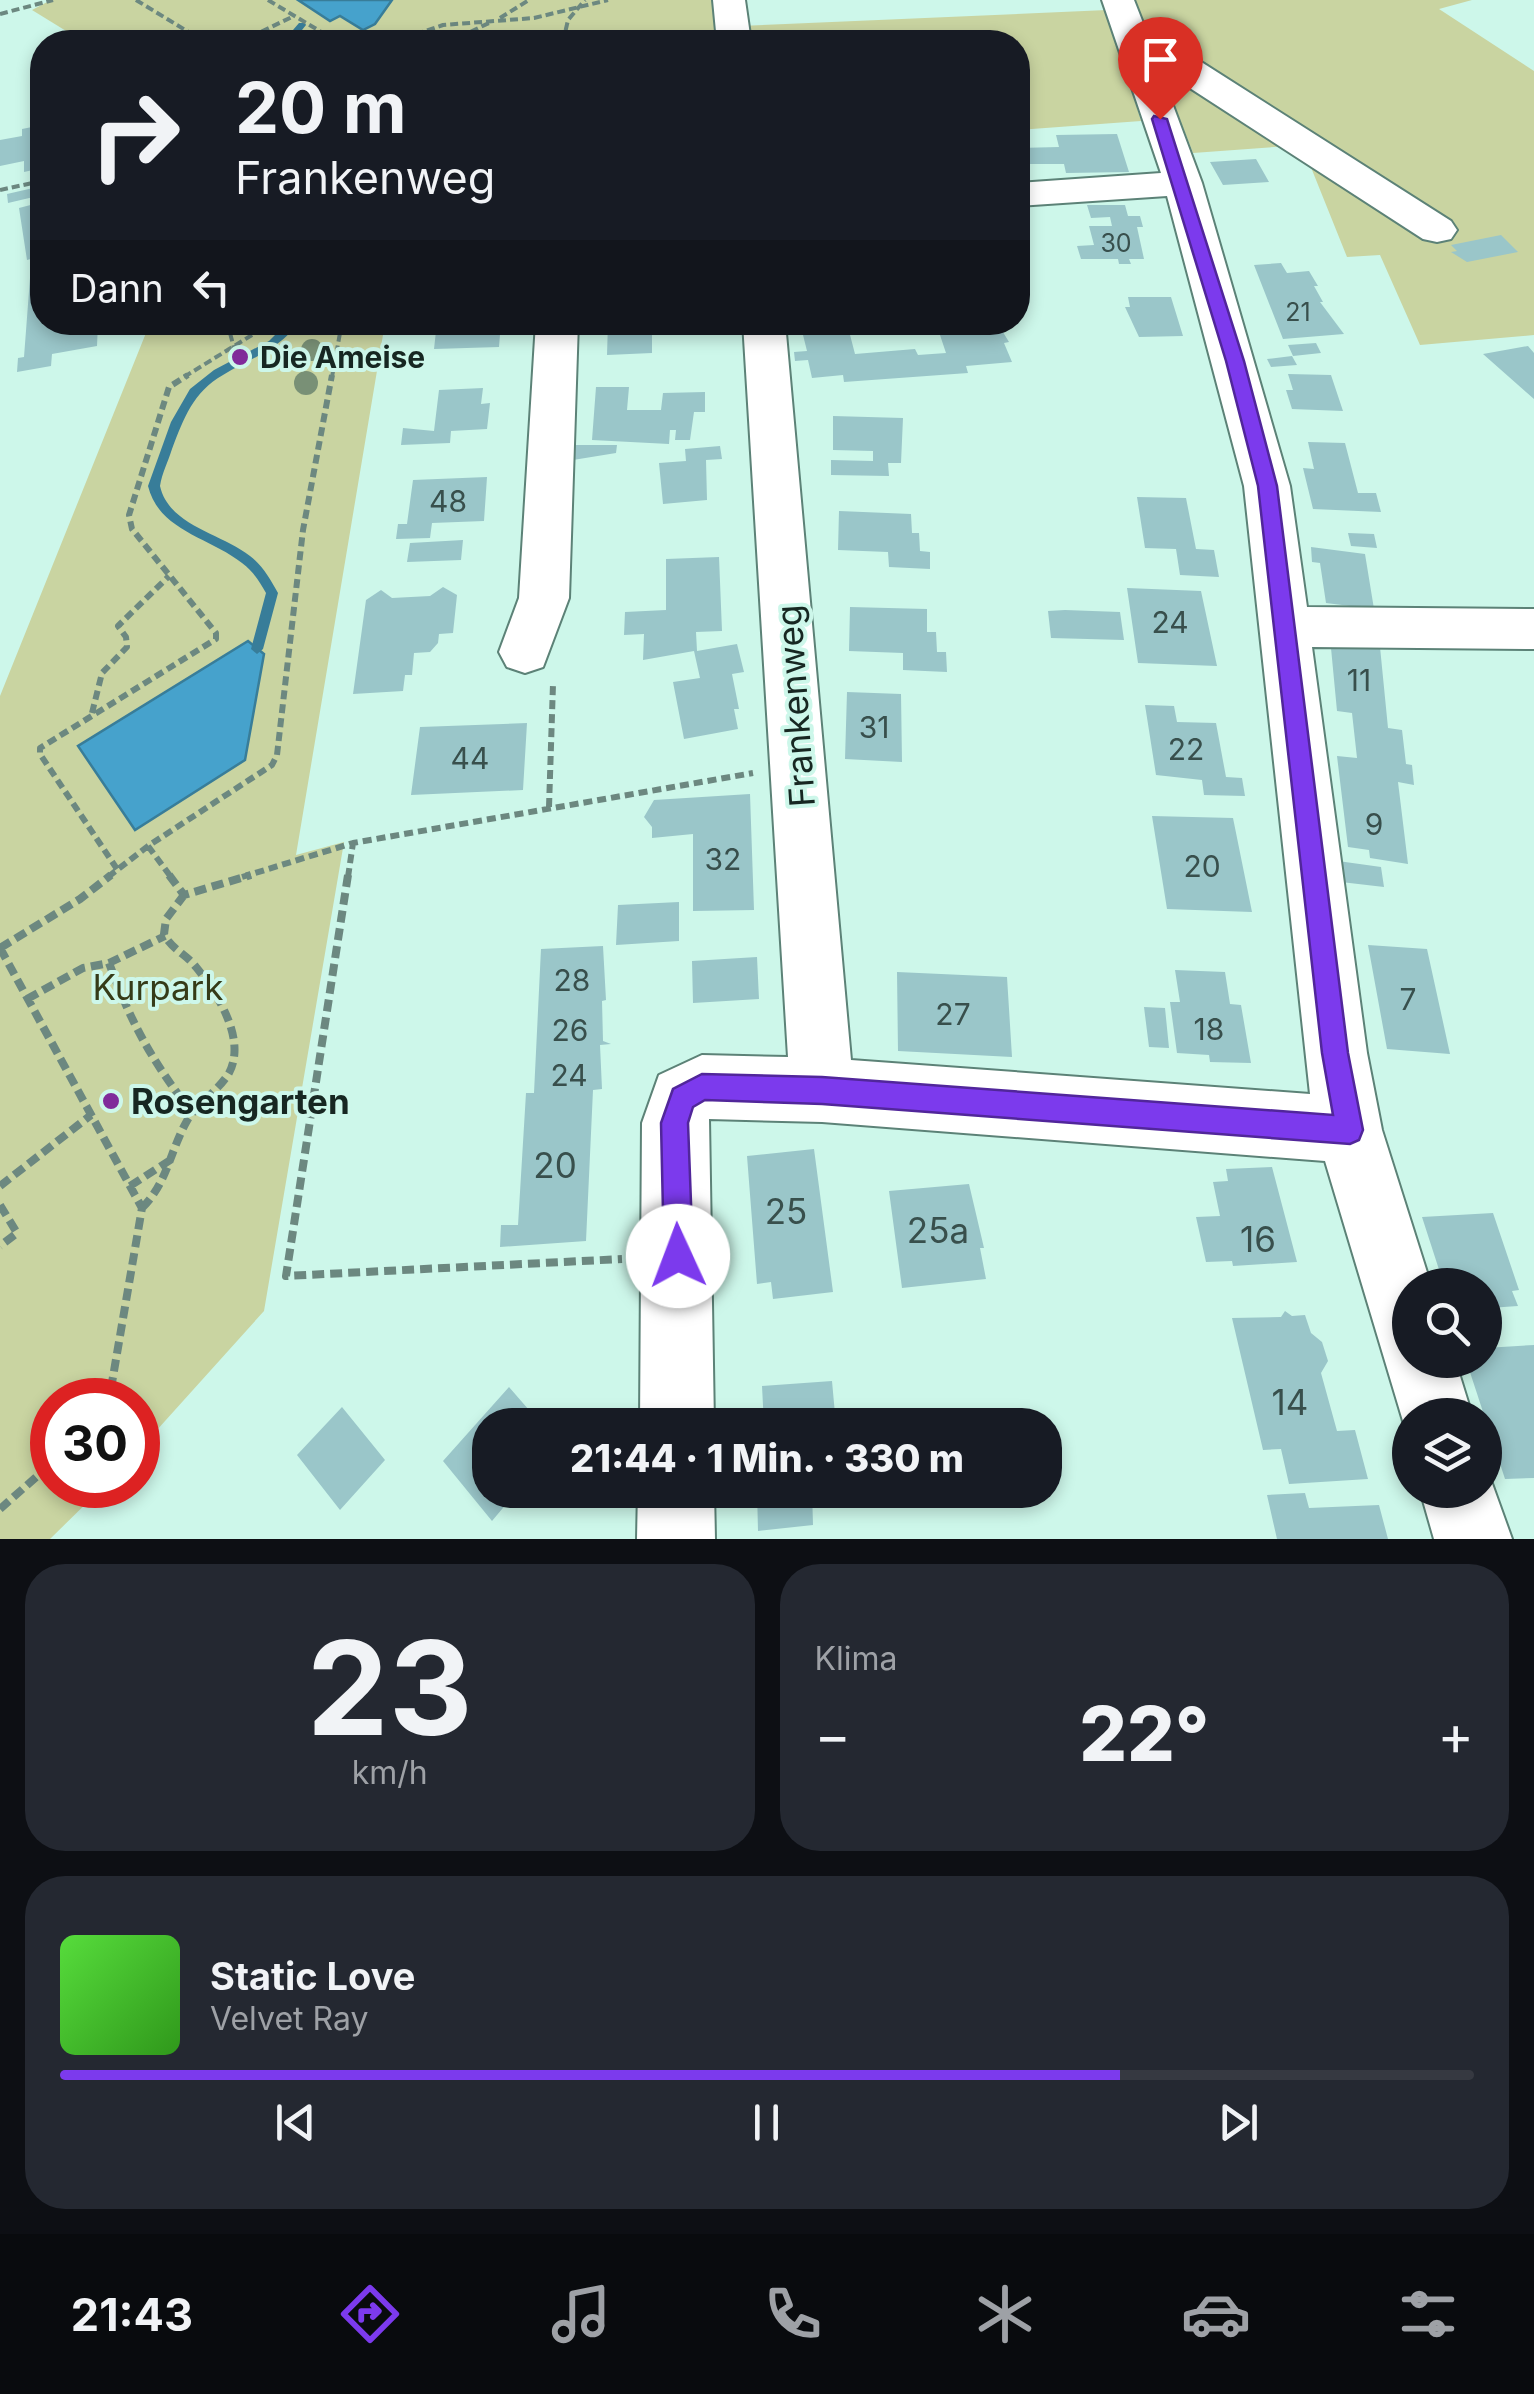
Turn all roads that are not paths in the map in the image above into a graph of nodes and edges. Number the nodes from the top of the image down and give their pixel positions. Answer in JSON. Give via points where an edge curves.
{"nodes":[{"id":1,"x":1118,"y":0,"type":"edge"},
{"id":2,"x":739,"y":2,"type":"edge"},
{"id":3,"x":736,"y":30,"type":"edge"},
{"id":4,"x":1136,"y":54,"type":"junction"},
{"id":5,"x":1183,"y":183,"type":"junction"},
{"id":6,"x":1030,"y":195,"type":"edge"},
{"id":7,"x":1437,"y":230,"type":"dead end"},
{"id":8,"x":556,"y":335,"type":"edge"},
{"id":9,"x":765,"y":335,"type":"edge"},
{"id":10,"x":1286,"y":627,"type":"junction"},
{"id":11,"x":1534,"y":630,"type":"edge"},
{"id":12,"x":525,"y":652,"type":"road end"},
{"id":13,"x":822,"y":1090,"type":"junction"},
{"id":14,"x":1350,"y":1130,"type":"junction"},
{"id":15,"x":1392,"y":1271,"type":"edge"},
{"id":16,"x":677,"y":1408,"type":"edge"},
{"id":17,"x":676,"y":1508,"type":"edge"},
{"id":18,"x":1464,"y":1508,"type":"edge"},
{"id":19,"x":676,"y":1539,"type":"edge"},
{"id":20,"x":1473,"y":1539,"type":"edge"}],
"edges":[{"from":1,"to":4,"type":"street"},
{"from":2,"to":3,"type":"street"},
{"from":4,"to":5,"type":"street"},
{"from":4,"to":7,"type":"street","via":[[1166,58],[1198,74]]},
{"from":5,"to":6,"type":"street"},
{"from":5,"to":10,"type":"street","via":[[1263,466]]},
{"from":8,"to":12,"type":"street","via":[[544,598]]},
{"from":9,"to":13,"type":"street","name":"Frankenweg"},
{"from":10,"to":11,"type":"street"},
{"from":10,"to":14,"type":"street","via":[[1335,1053]]},
{"from":13,"to":14,"type":"street"},
{"from":13,"to":16,"type":"street","via":[[702,1087],[682,1098],[675,1123]]},
{"from":14,"to":15,"type":"street"},
{"from":17,"to":19,"type":"street"},
{"from":18,"to":20,"type":"street"}]}
